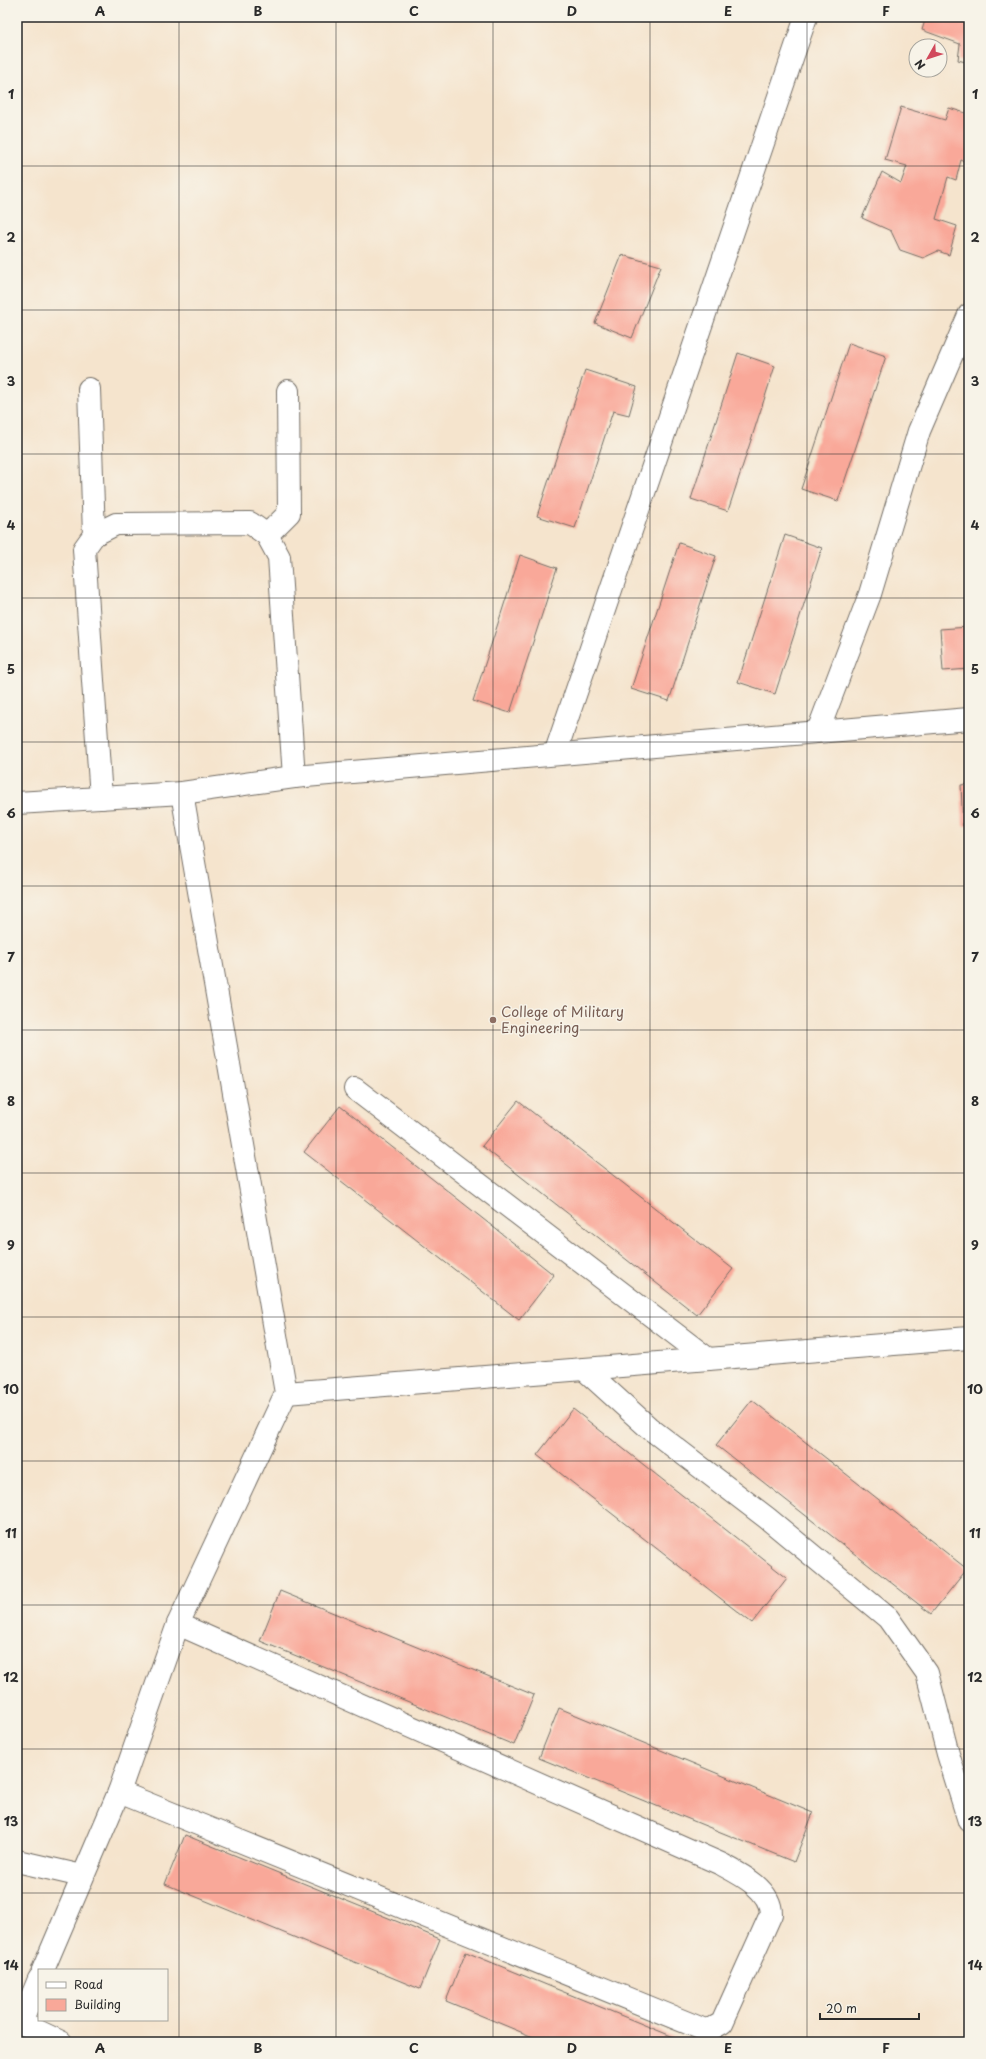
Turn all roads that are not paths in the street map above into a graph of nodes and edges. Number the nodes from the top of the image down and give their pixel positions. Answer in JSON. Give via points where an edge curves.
{"nodes":[{"id":1,"x":806,"y":17,"type":"edge"},
{"id":2,"x":969,"y":315,"type":"edge"},
{"id":3,"x":89,"y":389,"type":"dead end"},
{"id":4,"x":288,"y":391,"type":"dead end"},
{"id":5,"x":94,"y":535,"type":"junction"},
{"id":6,"x":267,"y":535,"type":"junction"},
{"id":7,"x":969,"y":719,"type":"edge"},
{"id":8,"x":818,"y":731,"type":"junction"},
{"id":9,"x":556,"y":754,"type":"junction"},
{"id":10,"x":294,"y":777,"type":"junction"},
{"id":11,"x":182,"y":793,"type":"junction"},
{"id":12,"x":101,"y":798,"type":"junction"},
{"id":13,"x":17,"y":803,"type":"edge"},
{"id":14,"x":355,"y":1089,"type":"dead end"},
{"id":15,"x":969,"y":1338,"type":"edge"},
{"id":16,"x":708,"y":1359,"type":"junction"},
{"id":17,"x":584,"y":1369,"type":"junction"},
{"id":18,"x":286,"y":1393,"type":"junction"},
{"id":19,"x":178,"y":1624,"type":"junction"},
{"id":20,"x":119,"y":1792,"type":"junction"},
{"id":21,"x":969,"y":1821,"type":"edge"},
{"id":22,"x":17,"y":1861,"type":"edge"},
{"id":23,"x":82,"y":1876,"type":"junction"},
{"id":24,"x":43,"y":1969,"type":"edge"},
{"id":25,"x":38,"y":1981,"type":"edge"},
{"id":26,"x":19,"y":2022,"type":"edge"},
{"id":27,"x":61,"y":2042,"type":"edge"}],
"edges":[{"from":1,"to":9,"type":"lane"},
{"from":2,"to":8,"type":"lane","via":[[919,431],[870,594]]},
{"from":3,"to":5,"type":"lane"},
{"from":4,"to":6,"type":"lane","via":[[289,513]]},
{"from":5,"to":6,"type":"lane","via":[[116,524],[250,523]]},
{"from":5,"to":12,"type":"lane","via":[[84,549]]},
{"from":6,"to":10,"type":"lane","via":[[279,557]]},
{"from":7,"to":8,"type":"lane"},
{"from":8,"to":9,"type":"lane"},
{"from":9,"to":10,"type":"lane"},
{"from":10,"to":11,"type":"lane"},
{"from":11,"to":12,"type":"lane"},
{"from":11,"to":18,"type":"lane"},
{"from":12,"to":13,"type":"lane"},
{"from":14,"to":16,"type":"lane"},
{"from":15,"to":16,"type":"lane"},
{"from":16,"to":17,"type":"lane"},
{"from":17,"to":18,"type":"lane"},
{"from":17,"to":21,"type":"lane","via":[[648,1427],[767,1518],[888,1618],[927,1673]]},
{"from":18,"to":19,"type":"lane"},
{"from":19,"to":20,"type":"lane"},
{"from":19,"to":20,"type":"lane","via":[[722,1864],[745,1877],[758,1889],[771,1906],[771,1914],[722,2023],[705,2030]]},
{"from":20,"to":23,"type":"lane"},
{"from":22,"to":23,"type":"lane"},
{"from":23,"to":24,"type":"lane"},
{"from":25,"to":26,"type":"lane"},
{"from":26,"to":27,"type":"lane"}]}
